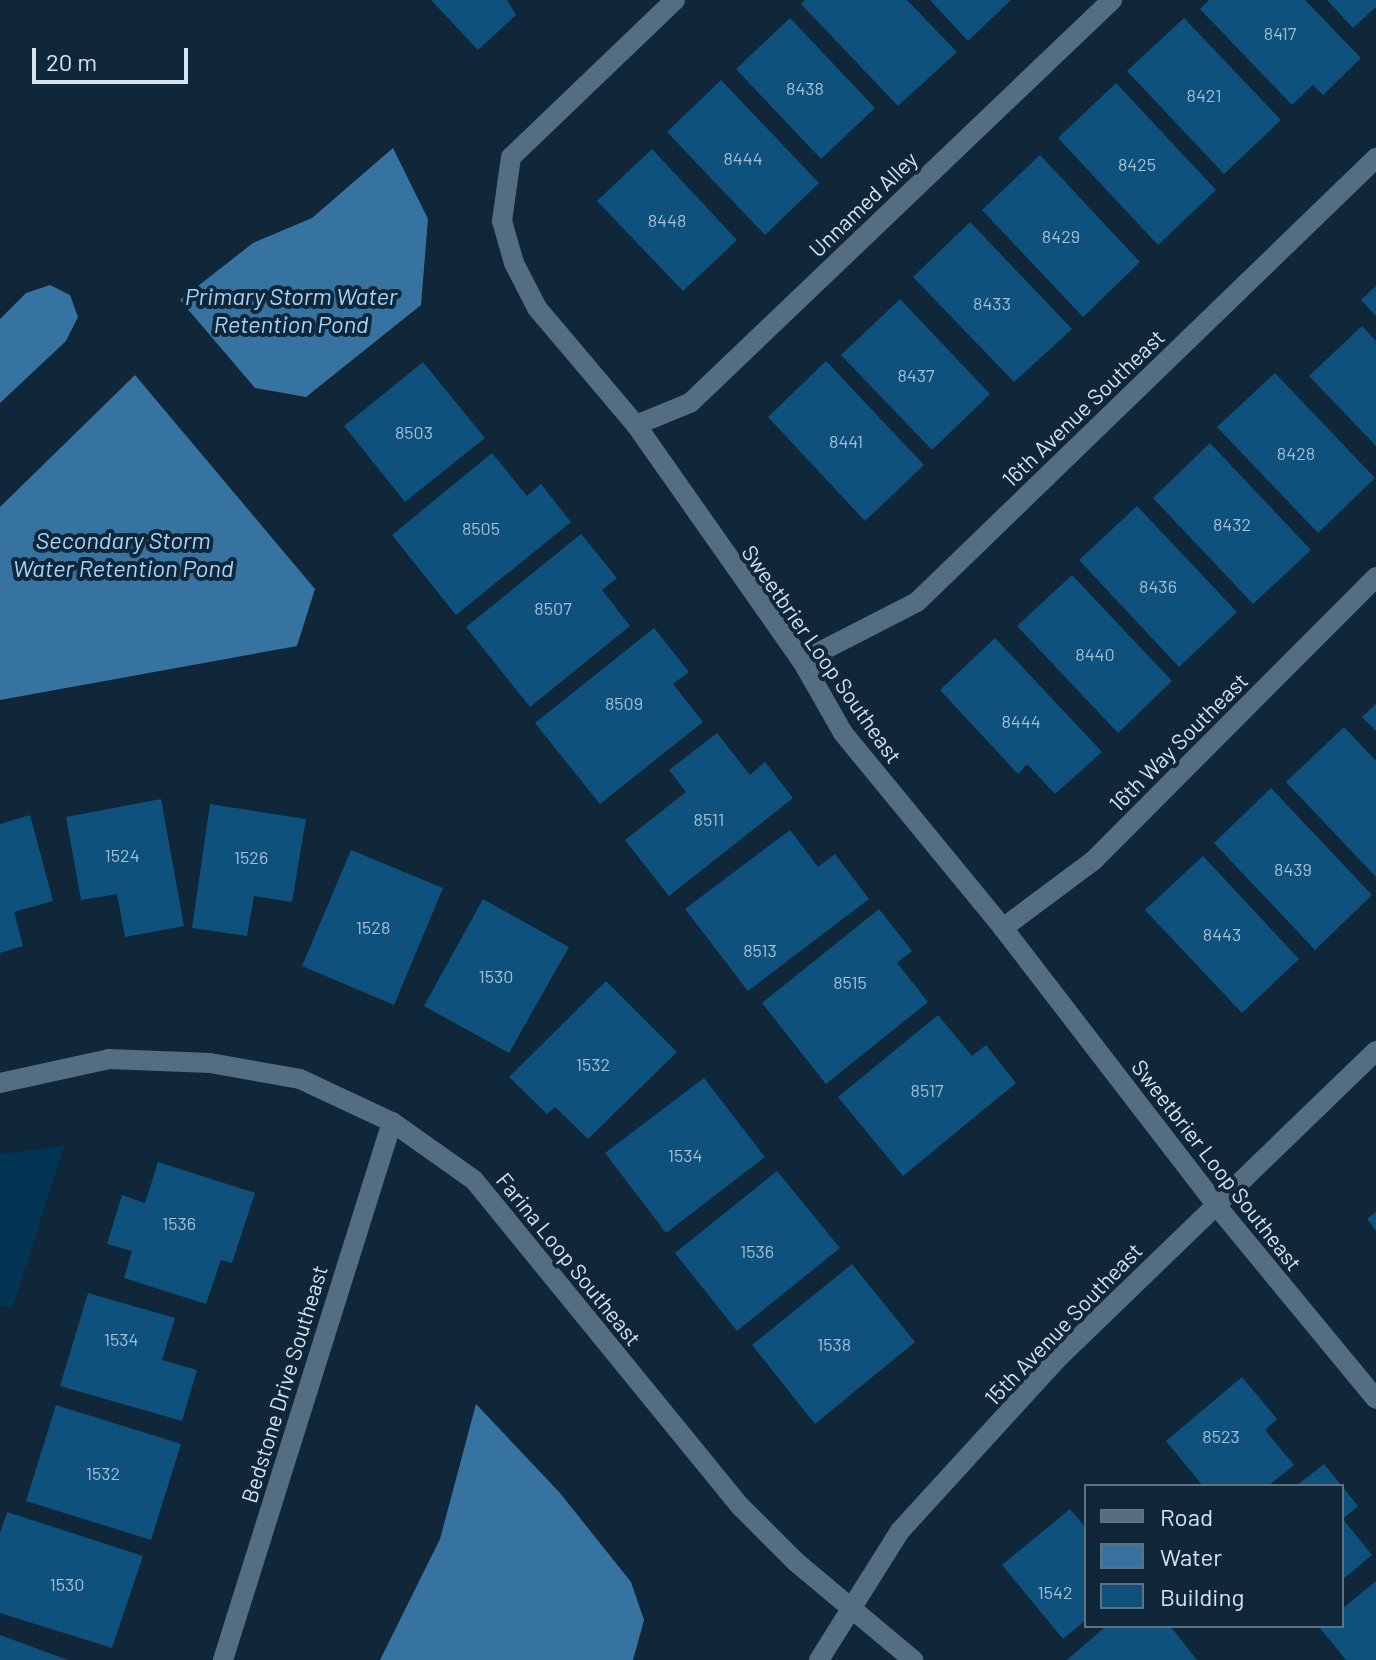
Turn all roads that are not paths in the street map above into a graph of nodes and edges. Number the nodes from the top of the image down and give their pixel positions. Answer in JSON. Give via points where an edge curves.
{"nodes":[{"id":1,"x":675,"y":0,"type":"edge"},
{"id":2,"x":1112,"y":0,"type":"edge"},
{"id":3,"x":1376,"y":158,"type":"edge"},
{"id":4,"x":636,"y":425,"type":"junction"},
{"id":5,"x":1376,"y":577,"type":"edge"},
{"id":6,"x":802,"y":661,"type":"junction"},
{"id":7,"x":1003,"y":928,"type":"junction"},
{"id":8,"x":1376,"y":1051,"type":"edge"},
{"id":9,"x":0,"y":1083,"type":"edge"},
{"id":10,"x":392,"y":1122,"type":"junction"},
{"id":11,"x":1216,"y":1205,"type":"junction"},
{"id":12,"x":1376,"y":1399,"type":"edge"},
{"id":13,"x":849,"y":1606,"type":"junction"},
{"id":14,"x":223,"y":1660,"type":"edge"},
{"id":15,"x":819,"y":1660,"type":"edge"},
{"id":16,"x":913,"y":1660,"type":"edge"}],
"edges":[{"from":1,"to":4,"type":"street","name":"Sweetbrier Loop Southeast","via":[[511,157],[504,189],[502,221],[514,263],[537,308]]},
{"from":2,"to":4,"type":"street","name":"Unnamed Alley","via":[[690,403]]},
{"from":3,"to":6,"type":"street","name":"16th Avenue Southeast","via":[[917,602]]},
{"from":4,"to":6,"type":"street","name":"Sweetbrier Loop Southeast"},
{"from":5,"to":7,"type":"street","name":"16th Way Southeast","via":[[1093,861]]},
{"from":6,"to":7,"type":"street","name":"Sweetbrier Loop Southeast","via":[[843,733]]},
{"from":7,"to":11,"type":"street","name":"Sweetbrier Loop Southeast"},
{"from":8,"to":11,"type":"street","name":"15th Avenue Southeast"},
{"from":9,"to":10,"type":"street","name":"Farina Loop Southeast","via":[[109,1059],[210,1063],[300,1079]]},
{"from":10,"to":13,"type":"street","name":"Farina Loop Southeast","via":[[474,1180],[741,1507]]},
{"from":10,"to":14,"type":"street","name":"Bedstone Drive Southeast"},
{"from":11,"to":12,"type":"street","name":"Sweetbrier Loop Southeast"},
{"from":11,"to":13,"type":"street","name":"15th Avenue Southeast","via":[[1058,1358],[900,1531]]},
{"from":13,"to":15,"type":"street","name":"15th Avenue Southeast"},
{"from":13,"to":16,"type":"street","name":"Farina Loop Southeast"}]}
